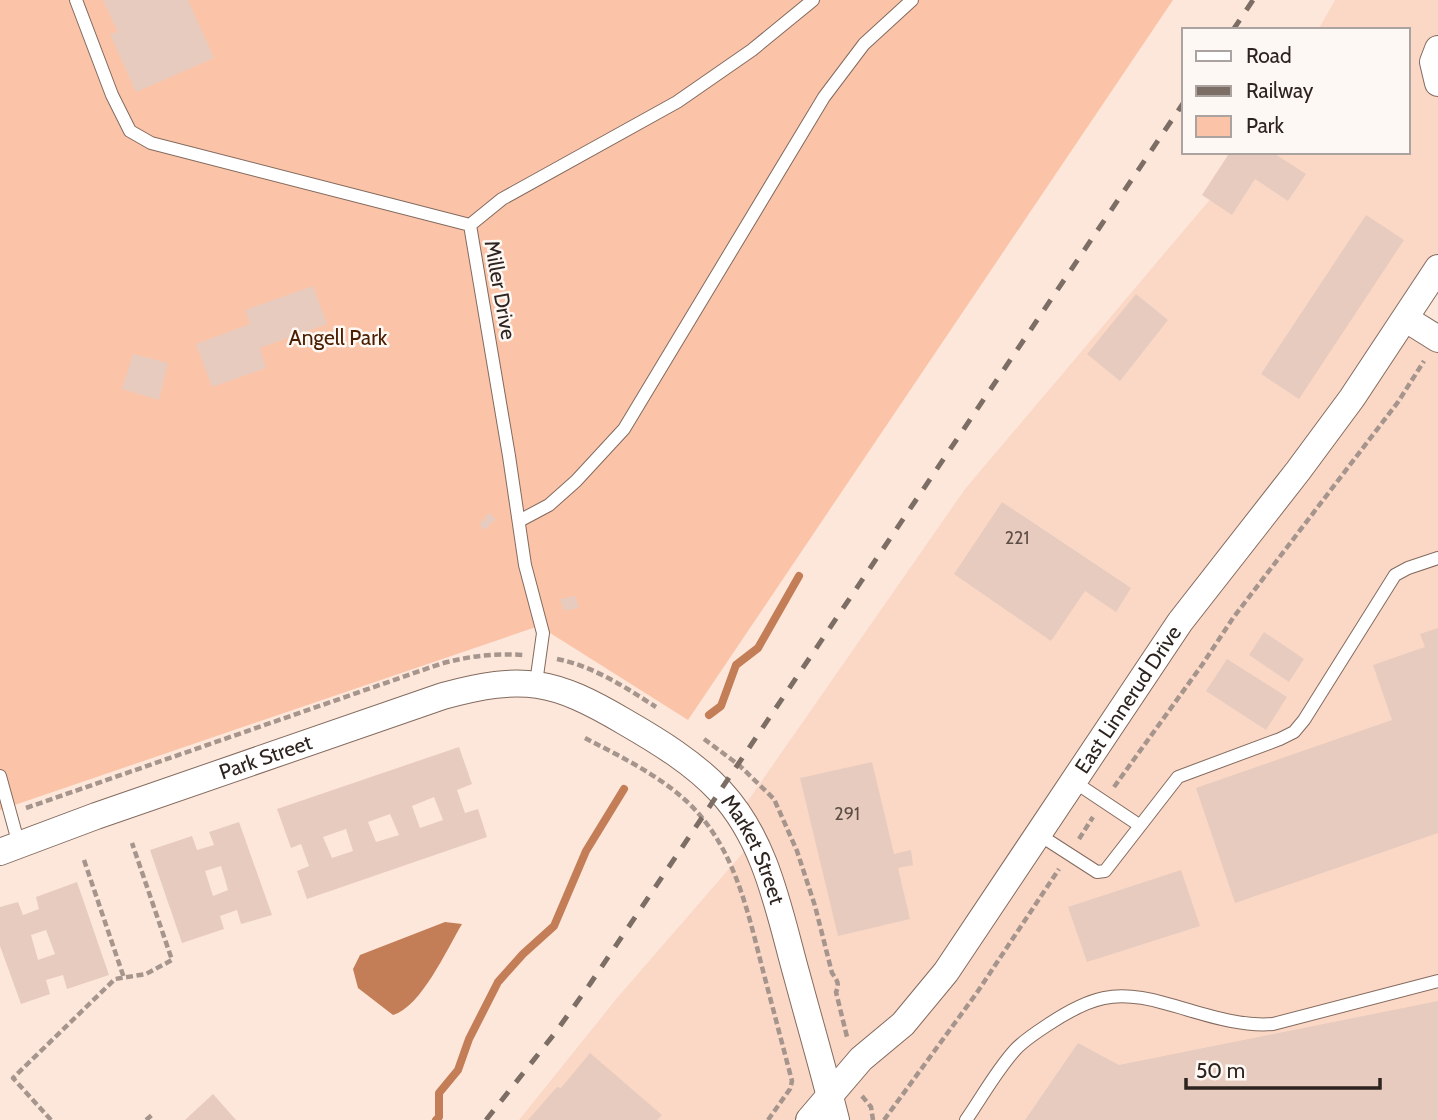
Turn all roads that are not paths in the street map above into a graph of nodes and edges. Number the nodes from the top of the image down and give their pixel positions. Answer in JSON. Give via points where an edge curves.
{"nodes":[{"id":1,"x":76,"y":0,"type":"edge"},
{"id":2,"x":813,"y":0,"type":"edge"},
{"id":3,"x":912,"y":0,"type":"edge"},
{"id":4,"x":1438,"y":48,"type":"edge"},
{"id":5,"x":1438,"y":83,"type":"edge"},
{"id":6,"x":470,"y":226,"type":"junction"},
{"id":7,"x":1438,"y":268,"type":"edge"},
{"id":8,"x":1406,"y":319,"type":"junction"},
{"id":9,"x":1435,"y":345,"type":"edge"},
{"id":10,"x":519,"y":521,"type":"junction"},
{"id":11,"x":1438,"y":558,"type":"edge"},
{"id":12,"x":536,"y":683,"type":"junction"},
{"id":13,"x":0,"y":776,"type":"edge"},
{"id":14,"x":1073,"y":781,"type":"junction"},
{"id":15,"x":1139,"y":825,"type":"junction"},
{"id":16,"x":1038,"y":834,"type":"junction"},
{"id":17,"x":10,"y":849,"type":"edge"},
{"id":18,"x":1438,"y":981,"type":"edge"},
{"id":19,"x":833,"y":1108,"type":"edge"},
{"id":20,"x":809,"y":1120,"type":"edge"},
{"id":21,"x":966,"y":1120,"type":"edge"}],
"edges":[{"from":1,"to":6,"type":"lane","via":[[130,131],[152,143]]},
{"from":2,"to":6,"type":"lane","name":"Miller Drive","via":[[677,102],[502,199]]},
{"from":3,"to":10,"type":"lane","via":[[864,44],[824,97],[624,429],[549,505]]},
{"from":4,"to":5,"type":"street","via":[[1433,62]]},
{"from":6,"to":10,"type":"lane","name":"Miller Drive"},
{"from":7,"to":8,"type":"street","name":"East Linnerud Drive"},
{"from":8,"to":9,"type":"street"},
{"from":8,"to":14,"type":"street","name":"East Linnerud Drive","via":[[1298,471],[1180,622]]},
{"from":10,"to":12,"type":"lane","name":"Miller Drive","via":[[542,633]]},
{"from":11,"to":15,"type":"lane","via":[[1395,575],[1294,732],[1178,777]]},
{"from":12,"to":17,"type":"street","name":"Park Street","via":[[484,686],[443,696]]},
{"from":12,"to":19,"type":"street","name":"Market Street","via":[[600,707],[659,743],[700,772],[738,814],[768,876]]},
{"from":13,"to":17,"type":"lane","via":[[9,813]]},
{"from":14,"to":15,"type":"lane"},
{"from":14,"to":16,"type":"street","name":"East Linnerud Drive"},
{"from":15,"to":16,"type":"lane","via":[[1105,871],[1097,872]]},
{"from":16,"to":19,"type":"street","name":"East Linnerud Drive","via":[[946,972],[903,1024],[861,1059]]},
{"from":18,"to":21,"type":"lane","via":[[1257,1025],[1150,999],[1103,997],[1077,1005],[1015,1050]]},
{"from":19,"to":20,"type":"street","name":"East Linnerud Drive"}]}
